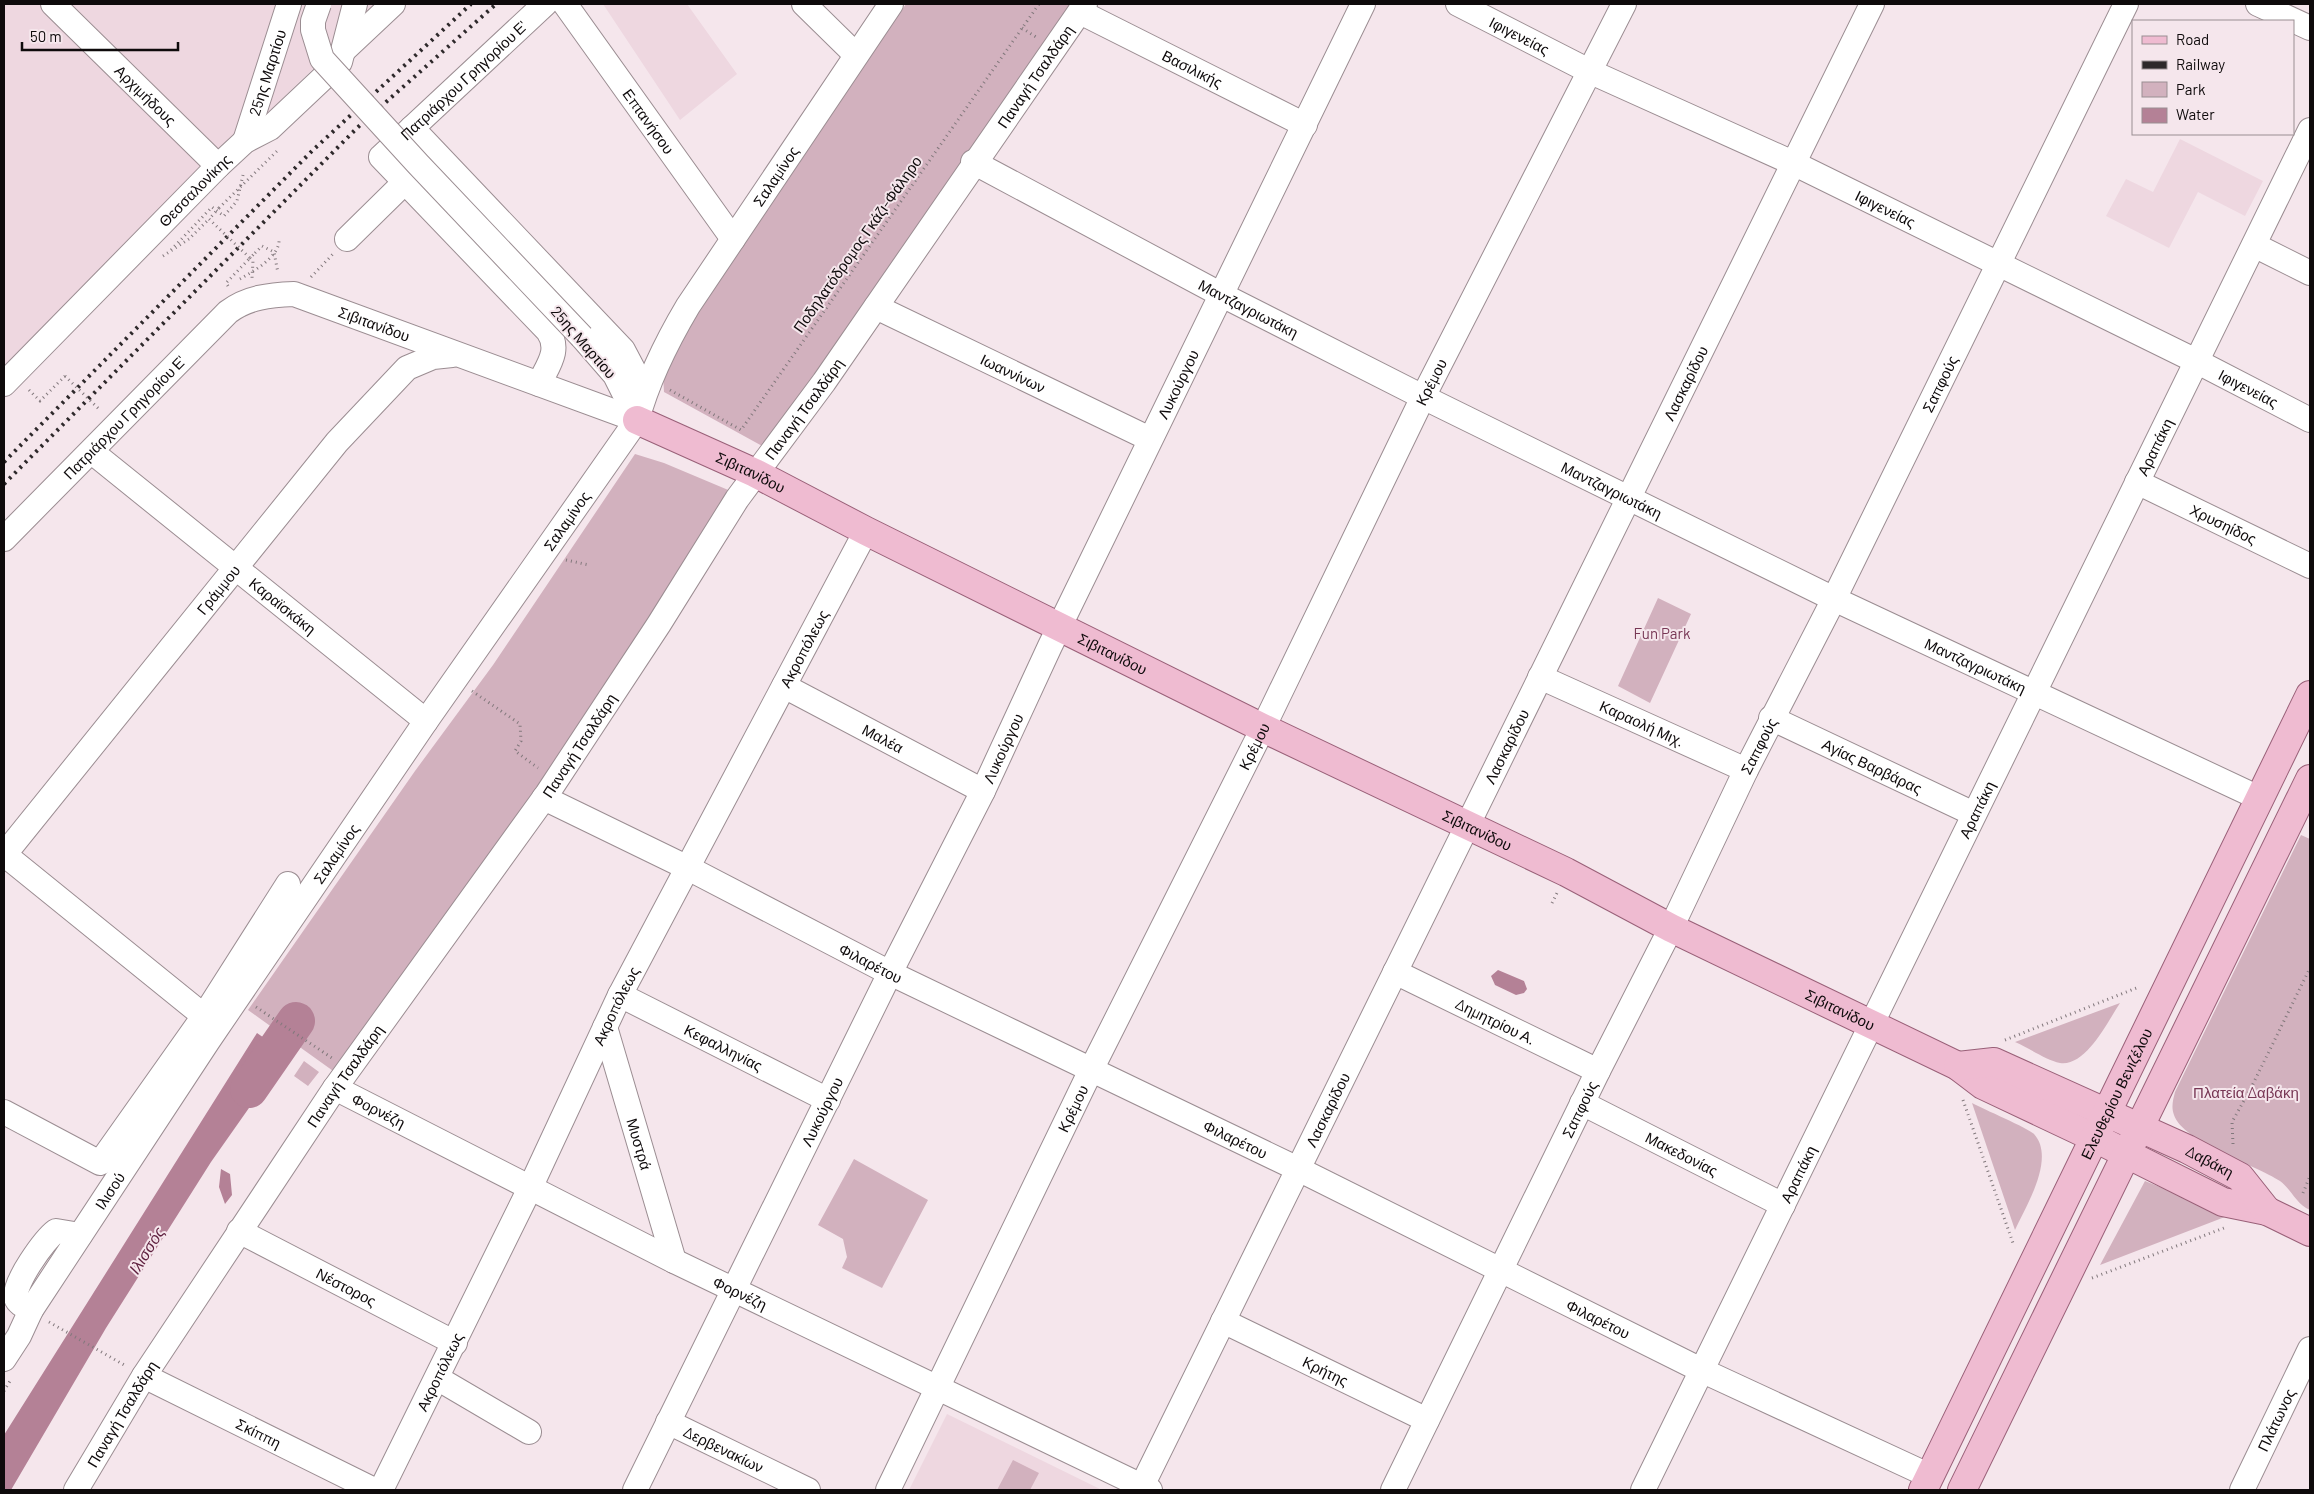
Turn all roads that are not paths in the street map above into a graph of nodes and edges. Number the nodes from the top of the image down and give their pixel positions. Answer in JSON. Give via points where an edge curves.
{"nodes":[{"id":1,"x":52,"y":4,"type":"edge"},
{"id":2,"x":289,"y":4,"type":"edge"},
{"id":3,"x":318,"y":4,"type":"edge"},
{"id":4,"x":355,"y":4,"type":"edge"},
{"id":5,"x":393,"y":4,"type":"edge"},
{"id":6,"x":546,"y":4,"type":"edge"},
{"id":7,"x":565,"y":4,"type":"edge"},
{"id":8,"x":804,"y":4,"type":"edge"},
{"id":9,"x":891,"y":4,"type":"edge"},
{"id":10,"x":1363,"y":4,"type":"edge"},
{"id":11,"x":1458,"y":4,"type":"edge"},
{"id":12,"x":1624,"y":4,"type":"edge"},
{"id":13,"x":1872,"y":4,"type":"edge"},
{"id":14,"x":2126,"y":4,"type":"edge"},
{"id":15,"x":2258,"y":4,"type":"edge"},
{"id":16,"x":1082,"y":8,"type":"edge"},
{"id":17,"x":2293,"y":20,"type":"edge"},
{"id":18,"x":2294,"y":21,"type":"edge"},
{"id":19,"x":2310,"y":28,"type":"edge"},
{"id":20,"x":344,"y":50,"type":"junction"},
{"id":21,"x":856,"y":55,"type":"junction"},
{"id":22,"x":1590,"y":72,"type":"junction"},
{"id":23,"x":1305,"y":125,"type":"junction"},
{"id":24,"x":412,"y":128,"type":"junction"},
{"id":25,"x":2310,"y":130,"type":"edge"},
{"id":26,"x":245,"y":141,"type":"junction"},
{"id":27,"x":382,"y":157,"type":"joint"},
{"id":28,"x":973,"y":162,"type":"junction"},
{"id":29,"x":1793,"y":163,"type":"junction"},
{"id":30,"x":218,"y":166,"type":"junction"},
{"id":31,"x":406,"y":181,"type":"junction"},
{"id":32,"x":732,"y":239,"type":"junction"},
{"id":33,"x":347,"y":240,"type":"road end"},
{"id":34,"x":2254,"y":245,"type":"junction"},
{"id":35,"x":1998,"y":265,"type":"junction"},
{"id":36,"x":2310,"y":273,"type":"edge"},
{"id":37,"x":250,"y":289,"type":"joint"},
{"id":38,"x":1220,"y":294,"type":"junction"},
{"id":39,"x":876,"y":307,"type":"junction"},
{"id":40,"x":454,"y":354,"type":"junction"},
{"id":41,"x":2196,"y":361,"type":"junction"},
{"id":42,"x":4,"y":384,"type":"edge"},
{"id":43,"x":539,"y":384,"type":"junction"},
{"id":44,"x":1423,"y":397,"type":"junction"},
{"id":45,"x":637,"y":420,"type":"junction"},
{"id":46,"x":2310,"y":420,"type":"edge"},
{"id":47,"x":1150,"y":439,"type":"junction"},
{"id":48,"x":92,"y":452,"type":"junction"},
{"id":49,"x":755,"y":472,"type":"junction"},
{"id":50,"x":2137,"y":482,"type":"junction"},
{"id":51,"x":1628,"y":496,"type":"junction"},
{"id":52,"x":866,"y":531,"type":"junction"},
{"id":53,"x":4,"y":539,"type":"edge"},
{"id":54,"x":2310,"y":566,"type":"edge"},
{"id":55,"x":234,"y":568,"type":"junction"},
{"id":56,"x":1834,"y":599,"type":"junction"},
{"id":57,"x":1060,"y":627,"type":"junction"},
{"id":58,"x":1540,"y":677,"type":"junction"},
{"id":59,"x":784,"y":686,"type":"junction"},
{"id":60,"x":2033,"y":694,"type":"junction"},
{"id":61,"x":2310,"y":695,"type":"edge"},
{"id":62,"x":1771,"y":718,"type":"junction"},
{"id":63,"x":426,"y":721,"type":"junction"},
{"id":64,"x":1263,"y":728,"type":"junction"},
{"id":65,"x":1746,"y":770,"type":"junction"},
{"id":66,"x":983,"y":791,"type":"junction"},
{"id":67,"x":546,"y":796,"type":"junction"},
{"id":68,"x":2306,"y":797,"type":"edge"},
{"id":69,"x":2259,"y":798,"type":"junction"},
{"id":70,"x":1974,"y":814,"type":"junction"},
{"id":71,"x":1467,"y":825,"type":"junction"},
{"id":72,"x":4,"y":855,"type":"edge"},
{"id":73,"x":688,"y":868,"type":"junction"},
{"id":74,"x":288,"y":884,"type":"dead end"},
{"id":75,"x":1670,"y":928,"type":"junction"},
{"id":76,"x":1395,"y":972,"type":"junction"},
{"id":77,"x":890,"y":973,"type":"junction"},
{"id":78,"x":620,"y":995,"type":"junction"},
{"id":79,"x":212,"y":1020,"type":"junction"},
{"id":80,"x":1873,"y":1026,"type":"junction"},
{"id":81,"x":605,"y":1027,"type":"junction"},
{"id":82,"x":1091,"y":1070,"type":"junction"},
{"id":83,"x":1598,"y":1070,"type":"junction"},
{"id":84,"x":1959,"y":1078,"type":"junction"},
{"id":85,"x":335,"y":1088,"type":"junction"},
{"id":86,"x":828,"y":1100,"type":"junction"},
{"id":87,"x":1582,"y":1103,"type":"junction"},
{"id":88,"x":4,"y":1112,"type":"edge"},
{"id":89,"x":2105,"y":1112,"type":"junction"},
{"id":90,"x":2140,"y":1128,"type":"junction"},
{"id":91,"x":2094,"y":1137,"type":"junction"},
{"id":92,"x":2128,"y":1154,"type":"junction"},
{"id":93,"x":1298,"y":1169,"type":"junction"},
{"id":94,"x":531,"y":1186,"type":"junction"},
{"id":95,"x":1782,"y":1205,"type":"junction"},
{"id":96,"x":2267,"y":1211,"type":"junction"},
{"id":97,"x":239,"y":1231,"type":"junction"},
{"id":98,"x":2310,"y":1232,"type":"edge"},
{"id":99,"x":674,"y":1261,"type":"junction"},
{"id":100,"x":1500,"y":1270,"type":"junction"},
{"id":101,"x":734,"y":1290,"type":"junction"},
{"id":102,"x":1223,"y":1321,"type":"junction"},
{"id":103,"x":455,"y":1343,"type":"junction"},
{"id":104,"x":2310,"y":1349,"type":"edge"},
{"id":105,"x":4,"y":1359,"type":"edge"},
{"id":106,"x":1701,"y":1370,"type":"junction"},
{"id":107,"x":144,"y":1376,"type":"junction"},
{"id":108,"x":437,"y":1378,"type":"junction"},
{"id":109,"x":938,"y":1390,"type":"junction"},
{"id":110,"x":1427,"y":1420,"type":"junction"},
{"id":111,"x":668,"y":1422,"type":"junction"},
{"id":112,"x":529,"y":1432,"type":"dead end"},
{"id":113,"x":1926,"y":1483,"type":"edge"},
{"id":114,"x":1144,"y":1489,"type":"edge"},
{"id":115,"x":76,"y":1490,"type":"edge"},
{"id":116,"x":374,"y":1490,"type":"edge"},
{"id":117,"x":381,"y":1490,"type":"edge"},
{"id":118,"x":635,"y":1490,"type":"edge"},
{"id":119,"x":808,"y":1490,"type":"edge"},
{"id":120,"x":888,"y":1490,"type":"edge"},
{"id":121,"x":1394,"y":1490,"type":"edge"},
{"id":122,"x":1643,"y":1490,"type":"edge"},
{"id":123,"x":1962,"y":1490,"type":"edge"},
{"id":124,"x":2242,"y":1490,"type":"edge"}],
"edges":[{"from":1,"to":30,"type":"street","name":"Αρχιμήδους"},
{"from":2,"to":26,"type":"street","name":"25ης Μαρτίου"},
{"from":3,"to":45,"type":"street","name":"25ης Μαρτίου","bridge":true,"via":[[313,30],[322,59],[582,337],[615,375]]},
{"from":4,"to":20,"type":"street"},
{"from":5,"to":20,"type":"street","name":"Θεσσαλονίκης"},
{"from":6,"to":24,"type":"street","name":"Πατριάρχου Γρηγορίου Ε'"},
{"from":7,"to":32,"type":"street","name":"Επτανήσου"},
{"from":8,"to":21,"type":"street"},
{"from":9,"to":21,"type":"street","name":"Σαλαμίνος"},
{"from":10,"to":23,"type":"street","name":"Λυκούργου"},
{"from":11,"to":22,"type":"street","name":"Ιφιγενείας"},
{"from":12,"to":22,"type":"street","name":"Κρέμου"},
{"from":13,"to":29,"type":"street","name":"Λασκαρίδου"},
{"from":14,"to":35,"type":"street","name":"Σαπφούς"},
{"from":15,"to":17,"type":"street"},
{"from":16,"to":23,"type":"street","name":"Βασιλικής"},
{"from":16,"to":28,"type":"street","name":"Παναγή Τσαλδάρη"},
{"from":18,"to":19,"type":"street"},
{"from":20,"to":26,"type":"street","name":"Θεσσαλονίκης","via":[[340,62],[270,128]]},
{"from":21,"to":32,"type":"street","name":"Σαλαμίνος"},
{"from":22,"to":29,"type":"street","name":"Ιφιγενείας"},
{"from":22,"to":44,"type":"street","name":"Κρέμου"},
{"from":23,"to":38,"type":"street","name":"Λυκούργου"},
{"from":24,"to":27,"type":"street","name":"Πατριάρχου Γρηγορίου Ε'"},
{"from":24,"to":45,"type":"street","name":"25ης Μαρτίου","via":[[623,350],[632,369]]},
{"from":25,"to":34,"type":"street","name":"Αραπάκη"},
{"from":26,"to":30,"type":"street","name":"Θεσσαλονίκης"},
{"from":27,"to":31,"type":"street","name":"25ης Μαρτίου"},
{"from":28,"to":38,"type":"street","name":"Μαντζαγριωτάκη"},
{"from":28,"to":39,"type":"street","name":"Παναγή Τσαλδάρη"},
{"from":29,"to":35,"type":"street","name":"Ιφιγενείας"},
{"from":29,"to":51,"type":"street","name":"Λασκαρίδου"},
{"from":30,"to":42,"type":"street","name":"Θεσσαλονίκης"},
{"from":31,"to":33,"type":"street"},
{"from":31,"to":43,"type":"street","name":"25ης Μαρτίου","via":[[548,330],[555,352]]},
{"from":32,"to":45,"type":"street","name":"Σαλαμίνος","via":[[664,349],[645,391]]},
{"from":34,"to":36,"type":"street"},
{"from":34,"to":41,"type":"street","name":"Αραπάκη"},
{"from":35,"to":41,"type":"street","name":"Ιφιγενείας"},
{"from":35,"to":56,"type":"street","name":"Σαπφούς"},
{"from":37,"to":40,"type":"street","name":"Σιβιτανίδου","via":[[269,295],[294,294]]},
{"from":37,"to":48,"type":"street","name":"Πατριάρχου Γρηγορίου Ε'"},
{"from":38,"to":44,"type":"street","name":"Μαντζαγριωτάκη"},
{"from":38,"to":47,"type":"street","name":"Λυκούργου"},
{"from":39,"to":47,"type":"street","name":"Ιωαννίνων"},
{"from":39,"to":49,"type":"street","name":"Παναγή Τσαλδάρη"},
{"from":40,"to":43,"type":"street","name":"Σιβιτανίδου"},
{"from":40,"to":55,"type":"street","name":"Γράμμου","via":[[419,361],[398,376],[337,442]]},
{"from":41,"to":46,"type":"street","name":"Ιφιγενείας"},
{"from":41,"to":50,"type":"street","name":"Αραπάκη"},
{"from":43,"to":45,"type":"street","name":"Σιβιτανίδου"},
{"from":44,"to":51,"type":"street","name":"Μαντζαγριωτάκη"},
{"from":44,"to":64,"type":"street","name":"Κρέμου"},
{"from":45,"to":49,"type":"main road","name":"Σιβιτανίδου"},
{"from":45,"to":63,"type":"street","name":"Σαλαμίνος"},
{"from":47,"to":57,"type":"street","name":"Λυκούργου"},
{"from":48,"to":53,"type":"street","name":"Πατριάρχου Γρηγορίου Ε'"},
{"from":48,"to":55,"type":"street","name":"Καραϊσκάκη"},
{"from":49,"to":52,"type":"main road","name":"Σιβιτανίδου"},
{"from":49,"to":67,"type":"street","name":"Παναγή Τσαλδάρη"},
{"from":50,"to":54,"type":"street","name":"Χρυσηίδος"},
{"from":50,"to":60,"type":"street","name":"Αραπάκη"},
{"from":51,"to":56,"type":"street","name":"Μαντζαγριωτάκη"},
{"from":51,"to":58,"type":"street","name":"Λασκαρίδου"},
{"from":52,"to":57,"type":"main road","name":"Σιβιτανίδου"},
{"from":52,"to":59,"type":"street","name":"Ακροπόλεως"},
{"from":55,"to":63,"type":"street","name":"Καραϊσκάκη"},
{"from":55,"to":72,"type":"street","name":"Γράμμου"},
{"from":56,"to":60,"type":"street","name":"Μαντζαγριωτάκη"},
{"from":56,"to":62,"type":"street","name":"Σαπφούς"},
{"from":57,"to":64,"type":"main road","name":"Σιβιτανίδου"},
{"from":57,"to":66,"type":"street","name":"Λυκούργου"},
{"from":58,"to":65,"type":"street","name":"Καραολή Μιχ."},
{"from":58,"to":71,"type":"street","name":"Λασκαρίδου"},
{"from":59,"to":66,"type":"street","name":"Μαλέα"},
{"from":59,"to":73,"type":"street","name":"Ακροπόλεως"},
{"from":60,"to":69,"type":"street","name":"Μαντζαγριωτάκη"},
{"from":60,"to":70,"type":"street","name":"Αραπάκη"},
{"from":61,"to":69,"type":"main road","name":"Ελευθερίου Βενιζέλου"},
{"from":62,"to":65,"type":"street","name":"Σαπφούς"},
{"from":62,"to":70,"type":"street","name":"Αγίας Βαρβάρας"},
{"from":63,"to":79,"type":"street","name":"Σαλαμίνος"},
{"from":64,"to":71,"type":"main road","name":"Σιβιτανίδου"},
{"from":64,"to":82,"type":"street","name":"Κρέμου"},
{"from":65,"to":75,"type":"street","name":"Σαπφούς"},
{"from":66,"to":77,"type":"street","name":"Λυκούργου"},
{"from":67,"to":73,"type":"street","name":"Φιλαρέτου"},
{"from":67,"to":85,"type":"street","name":"Παναγή Τσαλδάρη"},
{"from":68,"to":90,"type":"main road"},
{"from":69,"to":89,"type":"main road","name":"Ελευθερίου Βενιζέλου"},
{"from":70,"to":80,"type":"street","name":"Αραπάκη"},
{"from":71,"to":75,"type":"main road","name":"Σιβιτανίδου","via":[[1566,872]]},
{"from":71,"to":76,"type":"street","name":"Λασκαρίδου"},
{"from":72,"to":79,"type":"street"},
{"from":73,"to":77,"type":"street","name":"Φιλαρέτου"},
{"from":73,"to":78,"type":"street","name":"Ακροπόλεως"},
{"from":74,"to":79,"type":"street","name":"Σαλαμίνος"},
{"from":75,"to":80,"type":"main road","name":"Σιβιτανίδου"},
{"from":75,"to":83,"type":"street","name":"Σαπφούς"},
{"from":76,"to":83,"type":"street","name":"Δημητρίου Α."},
{"from":76,"to":93,"type":"street","name":"Λασκαρίδου"},
{"from":77,"to":82,"type":"street","name":"Φιλαρέτου"},
{"from":77,"to":86,"type":"street","name":"Λυκούργου"},
{"from":78,"to":81,"type":"street","name":"Ακροπόλεως"},
{"from":78,"to":86,"type":"street","name":"Κεφαλληνίας"},
{"from":79,"to":88,"type":"street","name":"Σαλαμίνος","via":[[100,1163]]},
{"from":79,"to":105,"type":"street","name":"Ιλισού","via":[[31,1310]]},
{"from":80,"to":84,"type":"main road","name":"Σιβιτανίδου"},
{"from":80,"to":95,"type":"street","name":"Αραπάκη"},
{"from":81,"to":94,"type":"street","name":"Ακροπόλεως"},
{"from":81,"to":99,"type":"street","name":"Μυστρά"},
{"from":82,"to":93,"type":"street","name":"Φιλαρέτου"},
{"from":82,"to":109,"type":"street","name":"Κρέμου"},
{"from":83,"to":87,"type":"street","name":"Σαπφούς"},
{"from":84,"to":89,"type":"main road","via":[[1994,1062]]},
{"from":84,"to":91,"type":"main road","name":"Σιβιτανίδου","via":[[1983,1085]]},
{"from":85,"to":94,"type":"street","name":"Φορνέζη"},
{"from":85,"to":97,"type":"street","name":"Παναγή Τσαλδάρη"},
{"from":86,"to":101,"type":"street","name":"Λυκούργου"},
{"from":87,"to":95,"type":"street","name":"Μακεδονίας"},
{"from":87,"to":100,"type":"street","name":"Σαπφούς"},
{"from":89,"to":90,"type":"main road"},
{"from":89,"to":91,"type":"main road","name":"Ελευθερίου Βενιζέλου"},
{"from":90,"to":92,"type":"main road"},
{"from":90,"to":96,"type":"main road","name":"Δαβάκη","via":[[2240,1177]]},
{"from":91,"to":92,"type":"main road","name":"Σιβιτανίδου"},
{"from":91,"to":113,"type":"main road","name":"Ελευθερίου Βενιζέλου"},
{"from":92,"to":96,"type":"main road","name":"Δαβάκη","via":[[2223,1202]]},
{"from":92,"to":123,"type":"main road"},
{"from":93,"to":100,"type":"street","name":"Φιλαρέτου"},
{"from":93,"to":102,"type":"street","name":"Λασκαρίδου"},
{"from":94,"to":99,"type":"street","name":"Φορνέζη"},
{"from":94,"to":103,"type":"street","name":"Ακροπόλεως"},
{"from":95,"to":106,"type":"street","name":"Αραπάκη"},
{"from":96,"to":98,"type":"main road","name":"Δαβάκη"},
{"from":97,"to":103,"type":"street","name":"Νέστορος"},
{"from":97,"to":107,"type":"street","name":"Παναγή Τσαλδάρη"},
{"from":99,"to":101,"type":"street","name":"Φορνέζη"},
{"from":100,"to":106,"type":"street","name":"Φιλαρέτου"},
{"from":100,"to":110,"type":"street","name":"Σαπφούς"},
{"from":101,"to":109,"type":"street","name":"Φορνέζη"},
{"from":101,"to":111,"type":"street","name":"Λυκούργου"},
{"from":102,"to":110,"type":"street","name":"Κρήτης"},
{"from":102,"to":114,"type":"street","name":"Λασκαρίδου"},
{"from":103,"to":108,"type":"street","name":"Ακροπόλεως"},
{"from":104,"to":124,"type":"street","name":"Πλάτωνος"},
{"from":106,"to":113,"type":"street","name":"Φιλαρέτου"},
{"from":106,"to":122,"type":"street","name":"Αραπάκη"},
{"from":107,"to":115,"type":"street","name":"Παναγή Τσαλδάρη"},
{"from":107,"to":116,"type":"street","name":"Σκίππη"},
{"from":108,"to":112,"type":"street"},
{"from":108,"to":117,"type":"street","name":"Ακροπόλεως"},
{"from":109,"to":114,"type":"street","name":"Φορνέζη"},
{"from":109,"to":120,"type":"street","name":"Κρέμου"},
{"from":110,"to":121,"type":"street","name":"Σαπφούς"},
{"from":111,"to":118,"type":"street","name":"Λυκούργου"},
{"from":111,"to":119,"type":"street","name":"Δερβενακίων"}]}
